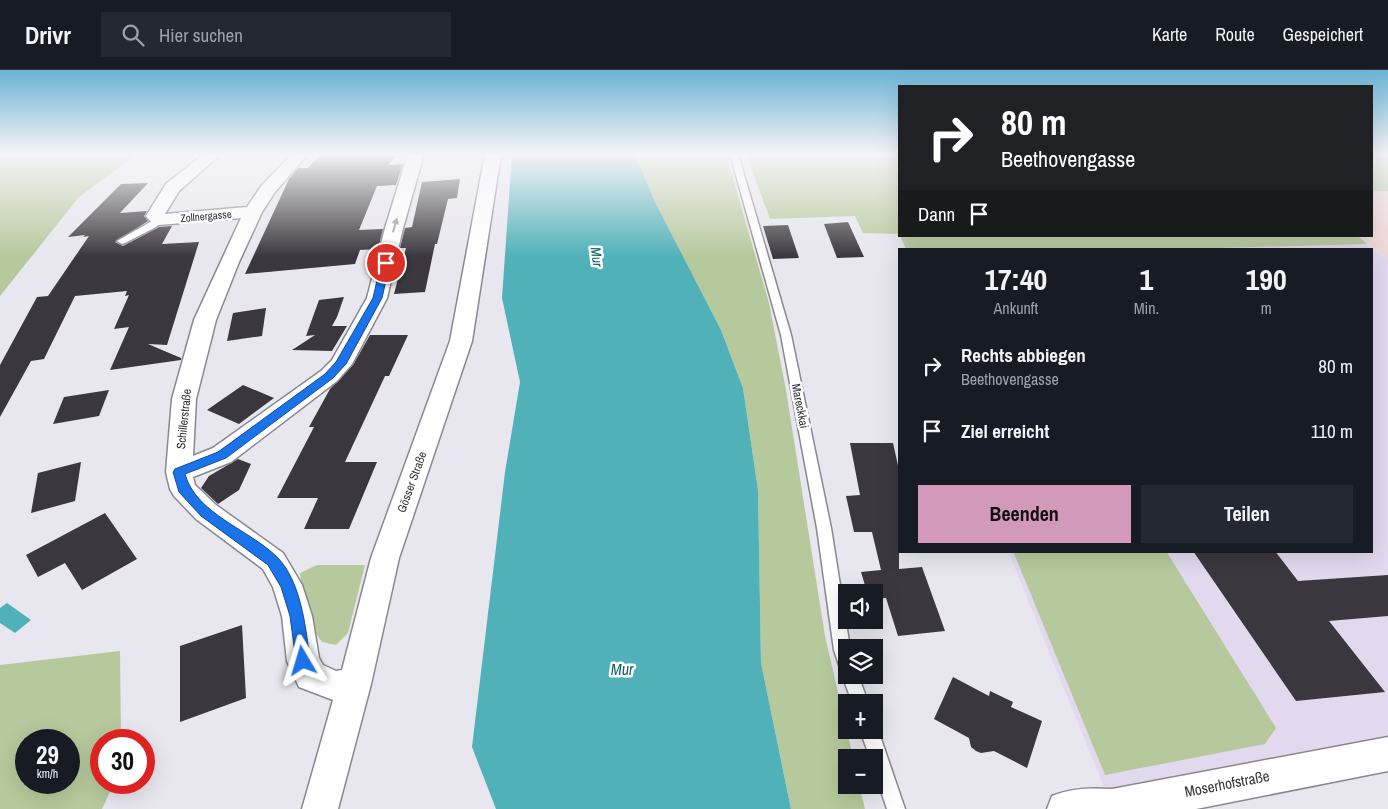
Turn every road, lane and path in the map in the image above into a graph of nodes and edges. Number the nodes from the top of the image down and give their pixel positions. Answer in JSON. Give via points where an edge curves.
{"nodes":[{"id":1,"x":172,"y":188,"type":"edge"},
{"id":2,"x":268,"y":188,"type":"edge"},
{"id":3,"x":406,"y":188,"type":"edge"},
{"id":4,"x":486,"y":188,"type":"edge"},
{"id":5,"x":744,"y":188,"type":"edge"},
{"id":6,"x":253,"y":212,"type":"junction"},
{"id":7,"x":159,"y":220,"type":"junction"},
{"id":8,"x":122,"y":241,"type":"dead end"},
{"id":9,"x":179,"y":472,"type":"junction"},
{"id":10,"x":840,"y":639,"type":"edge"},
{"id":11,"x":355,"y":684,"type":"junction"},
{"id":12,"x":872,"y":739,"type":"edge"},
{"id":13,"x":1388,"y":754,"type":"edge"},
{"id":14,"x":320,"y":809,"type":"edge"},
{"id":15,"x":896,"y":809,"type":"edge"},
{"id":16,"x":1065,"y":809,"type":"edge"}],
"edges":[{"from":1,"to":7,"type":"street","via":[[155,216]]},
{"from":2,"to":6,"type":"street","name":"Schillerstraße"},
{"from":9,"to":3,"type":"street","one_way":true,"via":[[222,455],[329,376],[340,364],[377,298]]},
{"from":4,"to":11,"type":"street","name":"Gösser Straße","via":[[461,341],[385,558]]},
{"from":5,"to":10,"type":"lane","name":"Mareckkai","via":[[786,335],[824,528]]},
{"from":6,"to":7,"type":"street","name":"Zollnergasse"},
{"from":6,"to":9,"type":"street","name":"Schillerstraße","via":[[229,262],[197,345],[184,399]]},
{"from":7,"to":8,"type":"lane"},
{"from":9,"to":11,"type":"street","name":"Schillerstraße","via":[[183,489],[206,512],[273,561],[287,585],[297,616],[303,661],[311,676],[336,686]]},
{"from":11,"to":14,"type":"street","name":"Gösser Straße"},
{"from":12,"to":15,"type":"lane"},
{"from":13,"to":16,"type":"street","name":"Moserhofstraße","via":[[1112,807]]}]}
